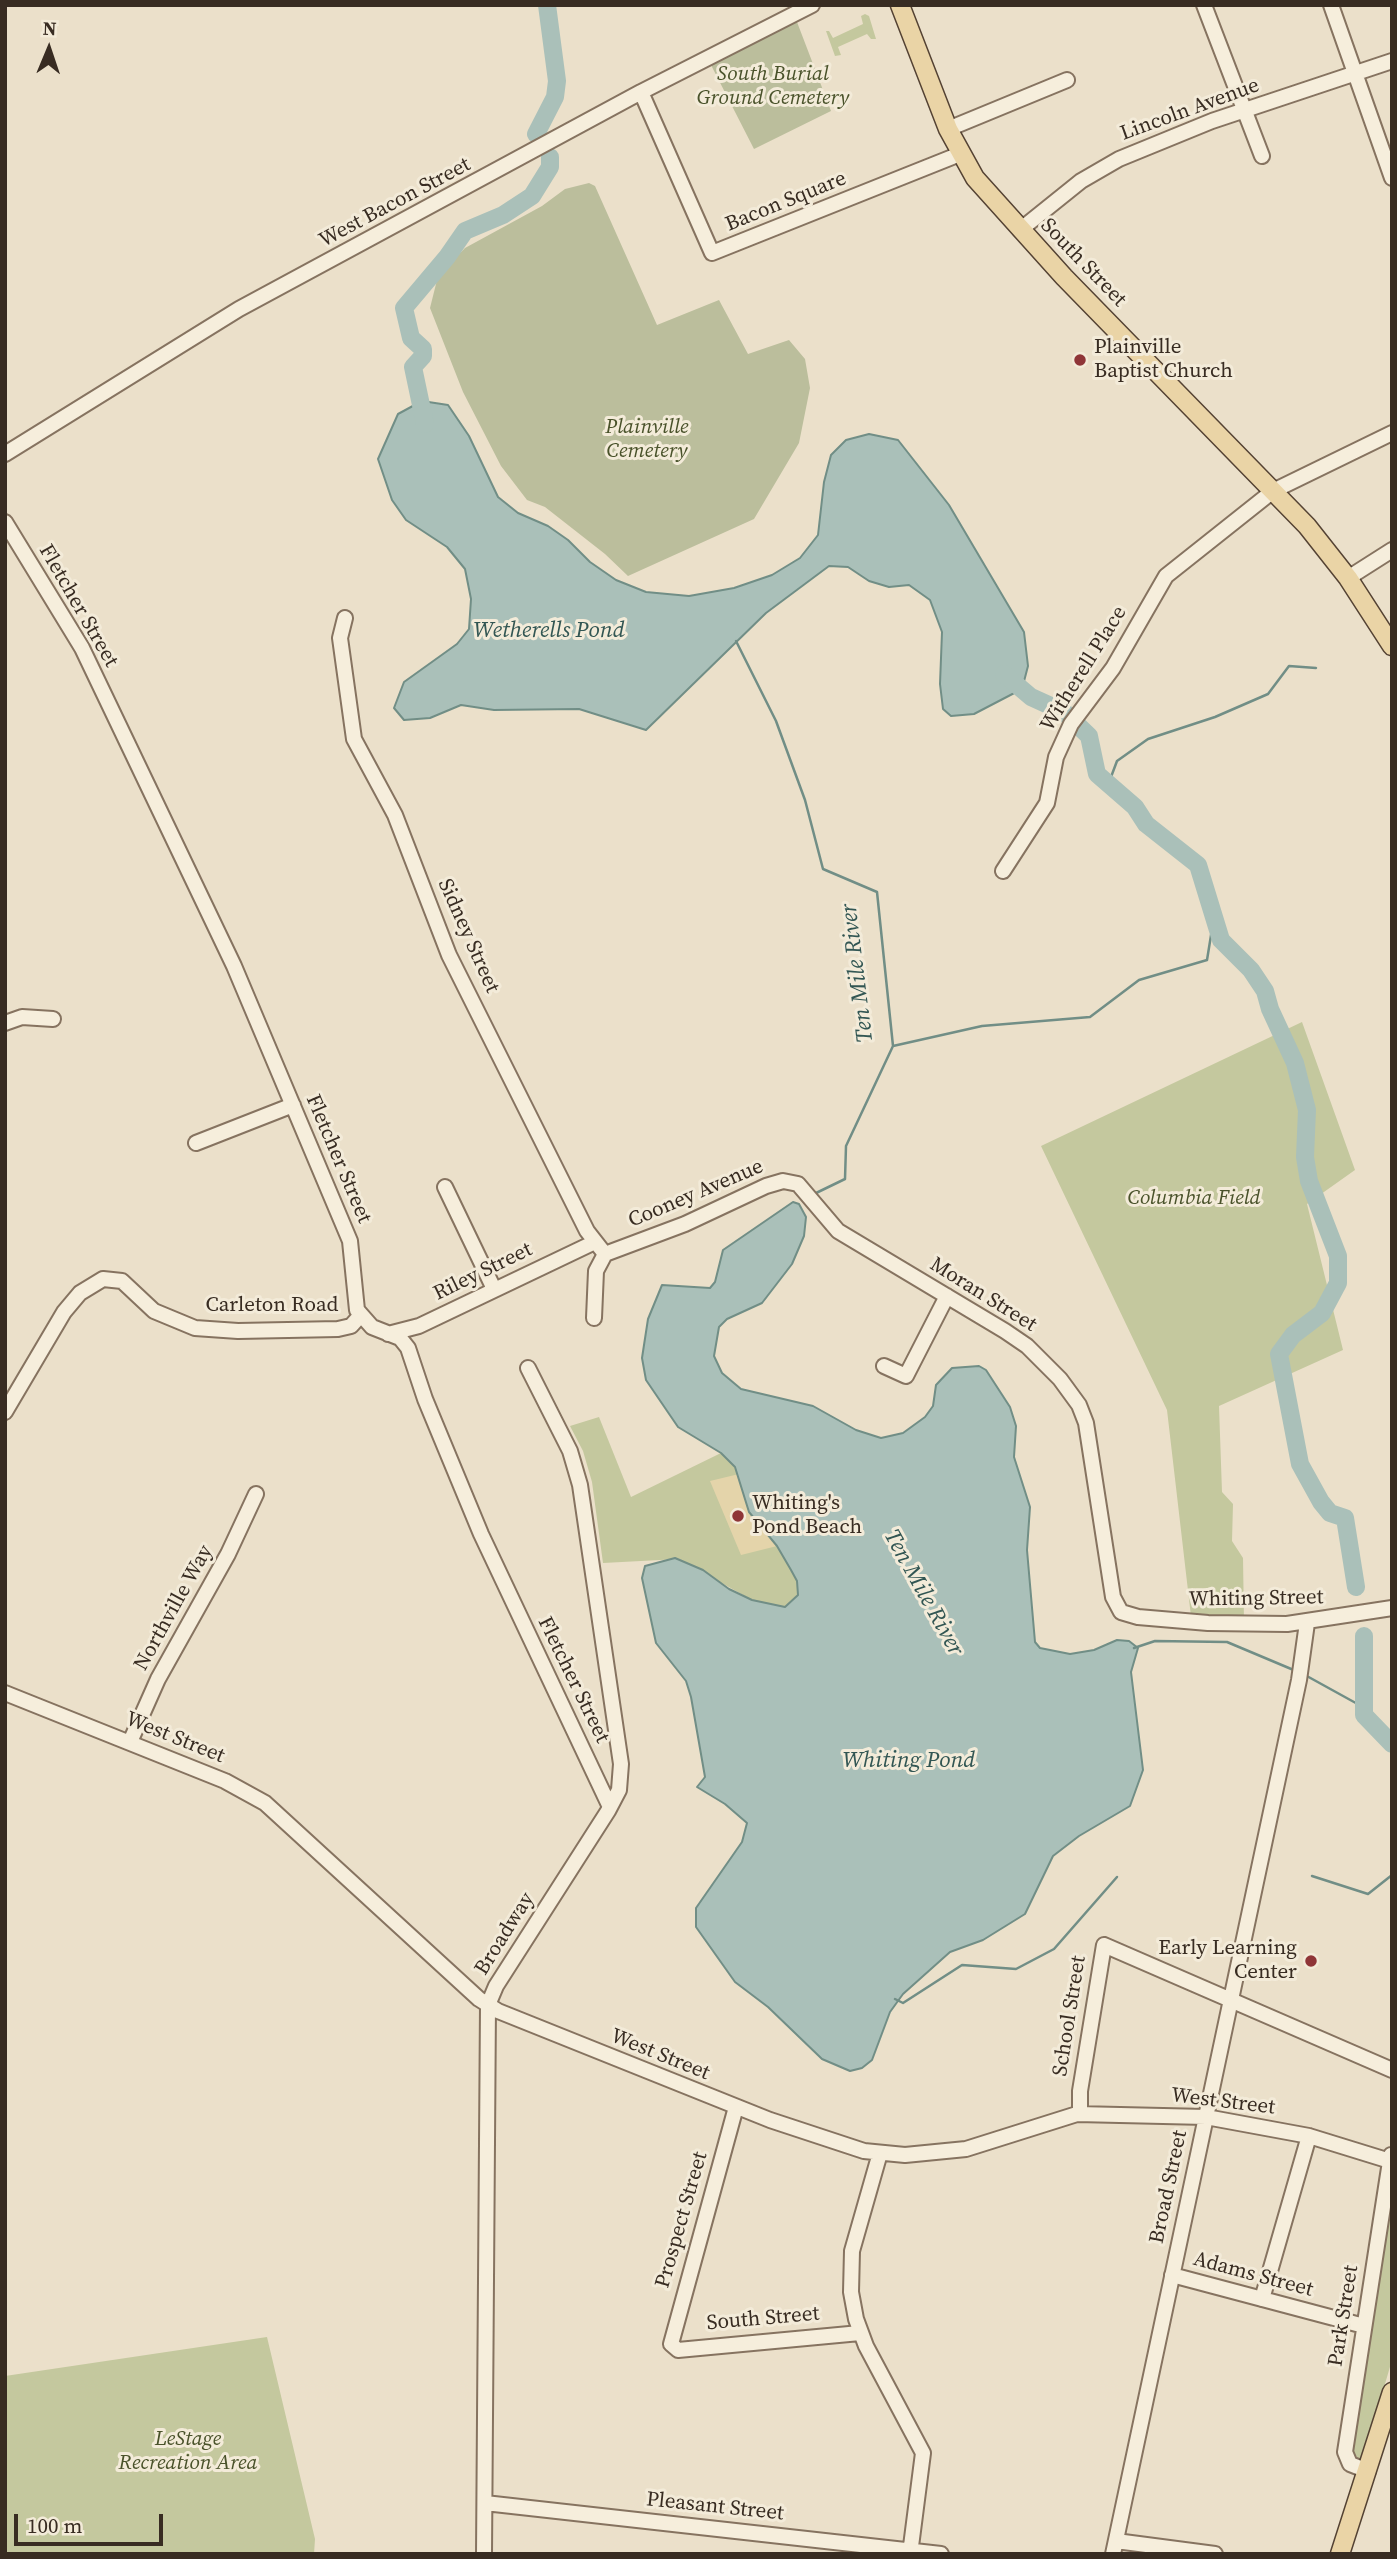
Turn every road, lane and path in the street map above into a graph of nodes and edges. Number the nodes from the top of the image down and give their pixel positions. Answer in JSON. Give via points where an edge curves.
{"nodes":[{"id":1,"x":813,"y":5,"type":"edge"},
{"id":2,"x":901,"y":5,"type":"edge"},
{"id":3,"x":1204,"y":5,"type":"edge"},
{"id":4,"x":1331,"y":5,"type":"edge"},
{"id":5,"x":1392,"y":61,"type":"edge"},
{"id":6,"x":1355,"y":73,"type":"junction"},
{"id":7,"x":1067,"y":80,"type":"dead end"},
{"id":8,"x":641,"y":92,"type":"junction"},
{"id":9,"x":1244,"y":111,"type":"junction"},
{"id":10,"x":948,"y":129,"type":"junction"},
{"id":11,"x":960,"y":154,"type":"junction"},
{"id":12,"x":1262,"y":156,"type":"dead end"},
{"id":13,"x":1392,"y":178,"type":"edge"},
{"id":14,"x":1020,"y":230,"type":"junction"},
{"id":15,"x":1392,"y":433,"type":"edge"},
{"id":16,"x":5,"y":454,"type":"edge"},
{"id":17,"x":1273,"y":491,"type":"junction"},
{"id":18,"x":5,"y":522,"type":"edge"},
{"id":19,"x":1392,"y":550,"type":"edge"},
{"id":20,"x":1348,"y":578,"type":"junction"},
{"id":21,"x":345,"y":618,"type":"dead end"},
{"id":22,"x":1392,"y":646,"type":"edge"},
{"id":23,"x":1003,"y":872,"type":"dead end"},
{"id":24,"x":53,"y":1019,"type":"dead end"},
{"id":25,"x":5,"y":1023,"type":"edge"},
{"id":26,"x":293,"y":1105,"type":"junction"},
{"id":27,"x":196,"y":1143,"type":"dead end"},
{"id":28,"x":445,"y":1187,"type":"dead end"},
{"id":29,"x":848,"y":1238,"type":"joint"},
{"id":30,"x":595,"y":1242,"type":"junction"},
{"id":31,"x":605,"y":1254,"type":"junction"},
{"id":32,"x":494,"y":1289,"type":"junction"},
{"id":33,"x":947,"y":1296,"type":"junction"},
{"id":34,"x":360,"y":1316,"type":"junction"},
{"id":35,"x":594,"y":1318,"type":"dead end"},
{"id":36,"x":387,"y":1334,"type":"junction"},
{"id":37,"x":884,"y":1366,"type":"dead end"},
{"id":38,"x":528,"y":1368,"type":"dead end"},
{"id":39,"x":5,"y":1412,"type":"edge"},
{"id":40,"x":256,"y":1494,"type":"dead end"},
{"id":41,"x":1392,"y":1608,"type":"edge"},
{"id":42,"x":1121,"y":1612,"type":"joint"},
{"id":43,"x":1307,"y":1623,"type":"junction"},
{"id":44,"x":5,"y":1693,"type":"edge"},
{"id":45,"x":130,"y":1742,"type":"junction"},
{"id":46,"x":610,"y":1807,"type":"junction"},
{"id":47,"x":1232,"y":1998,"type":"junction"},
{"id":48,"x":488,"y":2005,"type":"junction"},
{"id":49,"x":1392,"y":2070,"type":"edge"},
{"id":50,"x":736,"y":2107,"type":"junction"},
{"id":51,"x":1080,"y":2114,"type":"junction"},
{"id":52,"x":1206,"y":2117,"type":"junction"},
{"id":53,"x":1309,"y":2136,"type":"junction"},
{"id":54,"x":880,"y":2153,"type":"junction"},
{"id":55,"x":1391,"y":2157,"type":"edge"},
{"id":56,"x":1172,"y":2275,"type":"junction"},
{"id":57,"x":1262,"y":2299,"type":"junction"},
{"id":58,"x":1364,"y":2326,"type":"junction"},
{"id":59,"x":860,"y":2333,"type":"junction"},
{"id":60,"x":672,"y":2345,"type":"joint"},
{"id":61,"x":1392,"y":2392,"type":"edge"},
{"id":62,"x":1368,"y":2471,"type":"junction"},
{"id":63,"x":485,"y":2503,"type":"junction"},
{"id":64,"x":1114,"y":2547,"type":"edge"},
{"id":65,"x":911,"y":2552,"type":"edge"},
{"id":66,"x":484,"y":2554,"type":"edge"},
{"id":67,"x":941,"y":2554,"type":"edge"},
{"id":68,"x":1215,"y":2554,"type":"edge"},
{"id":69,"x":1340,"y":2554,"type":"edge"}],
"edges":[{"from":1,"to":8,"type":"street","name":"West Bacon Street"},
{"from":2,"to":10,"type":"main road","name":"South Street"},
{"from":3,"to":9,"type":"street"},
{"from":4,"to":6,"type":"street"},
{"from":5,"to":6,"type":"street","name":"Lincoln Avenue"},
{"from":6,"to":9,"type":"street","name":"Lincoln Avenue"},
{"from":6,"to":13,"type":"street"},
{"from":7,"to":10,"type":"street"},
{"from":8,"to":11,"type":"street","name":"Bacon Square","via":[[712,253]]},
{"from":8,"to":16,"type":"street","name":"West Bacon Street","via":[[239,309]]},
{"from":9,"to":12,"type":"street"},
{"from":9,"to":14,"type":"street","name":"Lincoln Avenue","via":[[1106,166]]},
{"from":10,"to":11,"type":"main road","name":"South Street"},
{"from":11,"to":14,"type":"main road","name":"South Street"},
{"from":14,"to":17,"type":"main road","name":"South Street"},
{"from":15,"to":17,"type":"street"},
{"from":17,"to":20,"type":"main road","name":"South Street"},
{"from":17,"to":23,"type":"street","name":"Witherell Place","via":[[1166,576],[1113,668],[1073,722],[1056,757],[1047,803]]},
{"from":18,"to":26,"type":"street","name":"Fletcher Street","via":[[82,648],[234,965]]},
{"from":19,"to":20,"type":"street"},
{"from":20,"to":22,"type":"main road","name":"South Street"},
{"from":21,"to":30,"type":"street","name":"Sidney Street","via":[[340,638],[354,739],[395,815],[449,955]]},
{"from":24,"to":25,"type":"street","via":[[22,1017]]},
{"from":26,"to":27,"type":"street"},
{"from":26,"to":34,"type":"street","name":"Fletcher Street","via":[[350,1241]]},
{"from":28,"to":32,"type":"street"},
{"from":29,"to":31,"type":"street","name":"Cooney Avenue","via":[[809,1195],[789,1182],[776,1183]]},
{"from":29,"to":33,"type":"street","name":"Moran Street"},
{"from":30,"to":31,"type":"street","name":"Sidney Street"},
{"from":30,"to":32,"type":"street","name":"Riley Street"},
{"from":31,"to":35,"type":"street","via":[[596,1271]]},
{"from":32,"to":36,"type":"street","name":"Riley Street","via":[[419,1326]]},
{"from":33,"to":37,"type":"street","via":[[906,1376]]},
{"from":33,"to":42,"type":"street","name":"Moran Street","via":[[1027,1346],[1079,1405],[1091,1451],[1113,1597]]},
{"from":34,"to":36,"type":"street","name":"Fletcher Street"},
{"from":34,"to":39,"type":"street","name":"Carleton Road","via":[[351,1326],[338,1329],[195,1328],[154,1311],[122,1281],[96,1281],[72,1302]]},
{"from":36,"to":46,"type":"street","name":"Fletcher Street","via":[[400,1338],[408,1348],[486,1545]]},
{"from":38,"to":46,"type":"street","name":"Broadway","via":[[570,1451],[584,1503],[621,1764],[619,1790]]},
{"from":40,"to":45,"type":"street","name":"Northville Way","via":[[158,1679]]},
{"from":41,"to":43,"type":"street","name":"Whiting Street"},
{"from":42,"to":43,"type":"street","name":"Whiting Street","via":[[1208,1623]]},
{"from":43,"to":47,"type":"street","name":"Broad Street"},
{"from":44,"to":45,"type":"street","name":"West Street"},
{"from":45,"to":48,"type":"street","name":"West Street","via":[[225,1781],[265,1803]]},
{"from":46,"to":48,"type":"street","name":"Broadway"},
{"from":47,"to":49,"type":"street","name":"School Street"},
{"from":47,"to":51,"type":"street","name":"School Street","via":[[1104,1945]]},
{"from":47,"to":52,"type":"street","name":"Broad Street"},
{"from":48,"to":50,"type":"street","name":"West Street"},
{"from":48,"to":63,"type":"street","name":"Broadway"},
{"from":50,"to":54,"type":"street","name":"West Street"},
{"from":50,"to":60,"type":"street","name":"Prospect Street"},
{"from":51,"to":52,"type":"street","name":"West Street"},
{"from":51,"to":54,"type":"street","name":"West Street","via":[[966,2149],[937,2154]]},
{"from":52,"to":53,"type":"street","name":"West Street"},
{"from":52,"to":56,"type":"street","name":"Broad Street"},
{"from":53,"to":55,"type":"street","name":"West Street"},
{"from":53,"to":57,"type":"street"},
{"from":54,"to":59,"type":"street","via":[[851,2263],[852,2306]]},
{"from":55,"to":58,"type":"street","name":"Park Street"},
{"from":56,"to":57,"type":"street","name":"Adams Street"},
{"from":56,"to":64,"type":"street","name":"Broad Street"},
{"from":57,"to":58,"type":"street","name":"Adams Street"},
{"from":58,"to":62,"type":"street","name":"Park Street","via":[[1345,2452],[1350,2464]]},
{"from":59,"to":60,"type":"street","name":"South Street","via":[[678,2350]]},
{"from":59,"to":65,"type":"street","via":[[923,2453]]},
{"from":61,"to":62,"type":"main road"},
{"from":62,"to":69,"type":"main road"},
{"from":63,"to":65,"type":"street","name":"Pleasant Street"},
{"from":63,"to":66,"type":"street","name":"Broadway"},
{"from":64,"to":68,"type":"street"},
{"from":65,"to":67,"type":"street","name":"Pleasant Street"}]}
